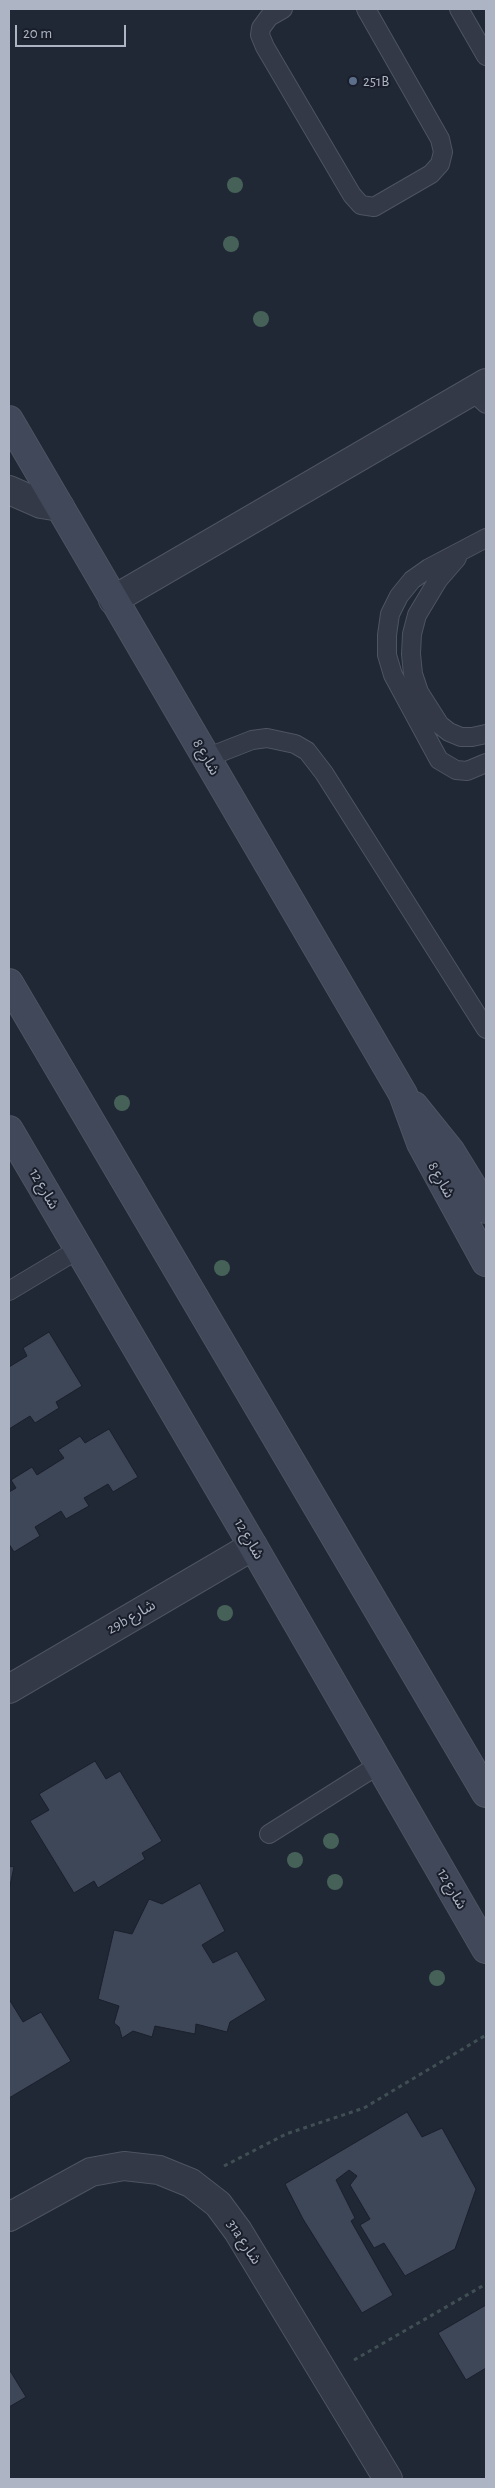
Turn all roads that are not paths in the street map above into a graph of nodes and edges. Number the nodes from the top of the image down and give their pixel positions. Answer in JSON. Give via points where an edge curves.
{"nodes":[{"id":1,"x":283,"y":9,"type":"edge"},
{"id":2,"x":366,"y":9,"type":"edge"},
{"id":3,"x":459,"y":9,"type":"edge"},
{"id":4,"x":486,"y":56,"type":"edge"},
{"id":5,"x":482,"y":393,"type":"edge"},
{"id":6,"x":9,"y":420,"type":"edge"},
{"id":7,"x":9,"y":490,"type":"edge"},
{"id":8,"x":60,"y":507,"type":"junction"},
{"id":9,"x":486,"y":538,"type":"edge"},
{"id":10,"x":462,"y":552,"type":"junction"},
{"id":11,"x":113,"y":600,"type":"junction"},
{"id":12,"x":486,"y":734,"type":"edge"},
{"id":13,"x":206,"y":758,"type":"junction"},
{"id":14,"x":486,"y":763,"type":"edge"},
{"id":15,"x":9,"y":983,"type":"edge"},
{"id":16,"x":486,"y":1029,"type":"edge"},
{"id":17,"x":402,"y":1094,"type":"junction"},
{"id":18,"x":9,"y":1130,"type":"edge"},
{"id":19,"x":486,"y":1210,"type":"edge"},
{"id":20,"x":79,"y":1249,"type":"junction"},
{"id":21,"x":486,"y":1262,"type":"edge"},
{"id":22,"x":9,"y":1291,"type":"edge"},
{"id":23,"x":253,"y":1546,"type":"junction"},
{"id":24,"x":9,"y":1689,"type":"edge"},
{"id":25,"x":380,"y":1764,"type":"junction"},
{"id":26,"x":484,"y":1788,"type":"edge"},
{"id":27,"x":269,"y":1834,"type":"dead end"},
{"id":28,"x":486,"y":1949,"type":"edge"},
{"id":29,"x":9,"y":2217,"type":"edge"},
{"id":30,"x":388,"y":2479,"type":"edge"}],
"edges":[{"from":1,"to":2,"type":"lane","via":[[269,17],[260,35],[352,195],[361,204],[374,207],[431,174],[440,164],[443,152],[440,139]]},
{"from":3,"to":4,"type":"lane"},
{"from":5,"to":11,"type":"street"},
{"from":6,"to":8,"type":"street","name":"شارع 8"},
{"from":7,"to":8,"type":"street","via":[[41,504]]},
{"from":8,"to":11,"type":"street","name":"شارع 8"},
{"from":9,"to":10,"type":"lane"},
{"from":10,"to":12,"type":"lane","via":[[438,580],[418,615],[412,634],[411,654],[419,692],[440,725],[461,737]]},
{"from":10,"to":14,"type":"lane","via":[[429,568],[412,580],[399,596],[390,614],[386,635],[388,655],[393,675],[439,760],[456,770],[467,771]]},
{"from":11,"to":13,"type":"street","name":"شارع 8"},
{"from":13,"to":16,"type":"lane","via":[[252,740],[267,738],[295,744],[307,751]]},
{"from":13,"to":17,"type":"street","name":"شارع 8"},
{"from":15,"to":26,"type":"street"},
{"from":17,"to":19,"type":"street","name":"شارع 8","via":[[438,1133]]},
{"from":17,"to":21,"type":"street","name":"شارع 8","via":[[432,1164]]},
{"from":18,"to":20,"type":"street","name":"شارع 12"},
{"from":20,"to":22,"type":"lane"},
{"from":20,"to":23,"type":"street","name":"شارع 12"},
{"from":23,"to":24,"type":"street","name":"29b شارع"},
{"from":23,"to":25,"type":"street","name":"شارع 12"},
{"from":25,"to":27,"type":"lane"},
{"from":25,"to":28,"type":"street","name":"شارع 12"},
{"from":29,"to":30,"type":"street","name":"31a شارع","via":[[91,2172],[124,2166],[159,2170],[191,2183],[218,2204],[238,2231]]}]}
